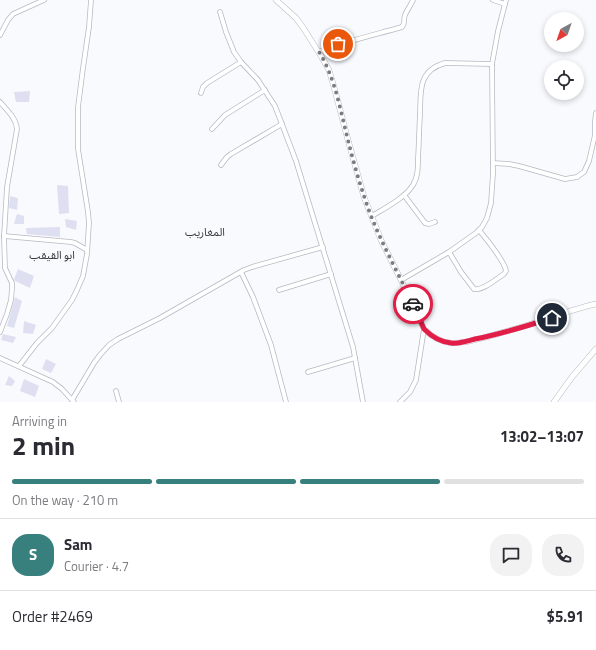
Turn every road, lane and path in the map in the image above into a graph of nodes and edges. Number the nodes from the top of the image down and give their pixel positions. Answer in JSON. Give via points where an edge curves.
{"nodes":[{"id":1,"x":44,"y":0,"type":"edge"},
{"id":2,"x":91,"y":0,"type":"edge"},
{"id":3,"x":276,"y":0,"type":"edge"},
{"id":4,"x":413,"y":0,"type":"edge"},
{"id":5,"x":493,"y":0,"type":"edge"},
{"id":6,"x":506,"y":2,"type":"edge"},
{"id":7,"x":220,"y":12,"type":"dead end"},
{"id":8,"x":0,"y":35,"type":"edge"},
{"id":9,"x":319,"y":52,"type":"junction"},
{"id":10,"x":241,"y":62,"type":"junction"},
{"id":11,"x":492,"y":64,"type":"junction"},
{"id":12,"x":265,"y":90,"type":"junction"},
{"id":13,"x":201,"y":93,"type":"dead end"},
{"id":14,"x":0,"y":102,"type":"edge"},
{"id":15,"x":596,"y":113,"type":"edge"},
{"id":16,"x":282,"y":124,"type":"junction"},
{"id":17,"x":212,"y":128,"type":"dead end"},
{"id":18,"x":493,"y":164,"type":"junction"},
{"id":19,"x":221,"y":165,"type":"dead end"},
{"id":20,"x":404,"y":195,"type":"junction"},
{"id":21,"x":372,"y":216,"type":"junction"},
{"id":22,"x":435,"y":222,"type":"dead end"},
{"id":23,"x":479,"y":230,"type":"junction"},
{"id":24,"x":4,"y":236,"type":"junction"},
{"id":25,"x":323,"y":247,"type":"junction"},
{"id":26,"x":88,"y":250,"type":"junction"},
{"id":27,"x":449,"y":252,"type":"junction"},
{"id":28,"x":241,"y":272,"type":"junction"},
{"id":29,"x":331,"y":274,"type":"junction"},
{"id":30,"x":401,"y":280,"type":"junction"},
{"id":31,"x":279,"y":290,"type":"dead end"},
{"id":32,"x":596,"y":304,"type":"edge"},
{"id":33,"x":424,"y":329,"type":"junction"},
{"id":34,"x":0,"y":332,"type":"edge"},
{"id":35,"x":596,"y":349,"type":"edge"},
{"id":36,"x":0,"y":358,"type":"edge"},
{"id":37,"x":355,"y":358,"type":"junction"},
{"id":38,"x":19,"y":366,"type":"junction"},
{"id":39,"x":308,"y":372,"type":"dead end"},
{"id":40,"x":116,"y":391,"type":"dead end"},
{"id":41,"x":73,"y":401,"type":"edge"},
{"id":42,"x":119,"y":402,"type":"edge"},
{"id":43,"x":286,"y":402,"type":"edge"},
{"id":44,"x":363,"y":402,"type":"edge"},
{"id":45,"x":400,"y":402,"type":"edge"},
{"id":46,"x":554,"y":402,"type":"edge"}],
"edges":[{"from":1,"to":8,"type":"street","via":[[13,14]]},
{"from":2,"to":26,"type":"street","via":[[78,107],[78,149],[88,212]]},
{"from":3,"to":9,"type":"street","via":[[296,18]]},
{"from":4,"to":9,"type":"street","via":[[402,27],[338,44]]},
{"from":5,"to":6,"type":"street"},
{"from":6,"to":11,"type":"street"},
{"from":7,"to":10,"type":"street","via":[[234,52]]},
{"from":9,"to":21,"type":"street","via":[[333,82],[364,197]]},
{"from":10,"to":12,"type":"street"},
{"from":10,"to":13,"type":"street","via":[[207,83]]},
{"from":11,"to":18,"type":"street"},
{"from":11,"to":20,"type":"street","via":[[445,63],[427,74],[420,93],[417,173],[413,185]]},
{"from":12,"to":16,"type":"street"},
{"from":12,"to":17,"type":"street","via":[[225,115]]},
{"from":14,"to":24,"type":"street","via":[[17,125],[7,187]]},
{"from":15,"to":18,"type":"street","via":[[595,135],[589,161],[584,172],[578,177],[565,179],[519,166]]},
{"from":16,"to":19,"type":"street","via":[[231,154]]},
{"from":16,"to":25,"type":"street"},
{"from":18,"to":23,"type":"street","via":[[491,203],[487,218]]},
{"from":20,"to":21,"type":"street"},
{"from":20,"to":22,"type":"street","via":[[425,223]]},
{"from":21,"to":30,"type":"street"},
{"from":23,"to":27,"type":"street"},
{"from":23,"to":27,"type":"street","via":[[506,268],[504,274],[476,290]]},
{"from":24,"to":26,"type":"street","via":[[71,242]]},
{"from":24,"to":34,"type":"street","via":[[5,268],[12,288],[11,300]]},
{"from":25,"to":28,"type":"street"},
{"from":25,"to":29,"type":"street"},
{"from":26,"to":38,"type":"street","via":[[83,276],[72,300]]},
{"from":27,"to":30,"type":"street"},
{"from":28,"to":41,"type":"street","via":[[109,345],[94,363]]},
{"from":28,"to":43,"type":"street","via":[[271,345]]},
{"from":29,"to":31,"type":"street"},
{"from":29,"to":37,"type":"street"},
{"from":30,"to":33,"type":"street"},
{"from":32,"to":33,"type":"street","via":[[512,330],[457,343],[439,340]]},
{"from":33,"to":45,"type":"street","via":[[416,380],[410,392]]},
{"from":35,"to":46,"type":"street"},
{"from":36,"to":38,"type":"street"},
{"from":37,"to":39,"type":"street"},
{"from":37,"to":44,"type":"street"},
{"from":38,"to":41,"type":"street","via":[[54,382]]},
{"from":40,"to":42,"type":"street"}]}
